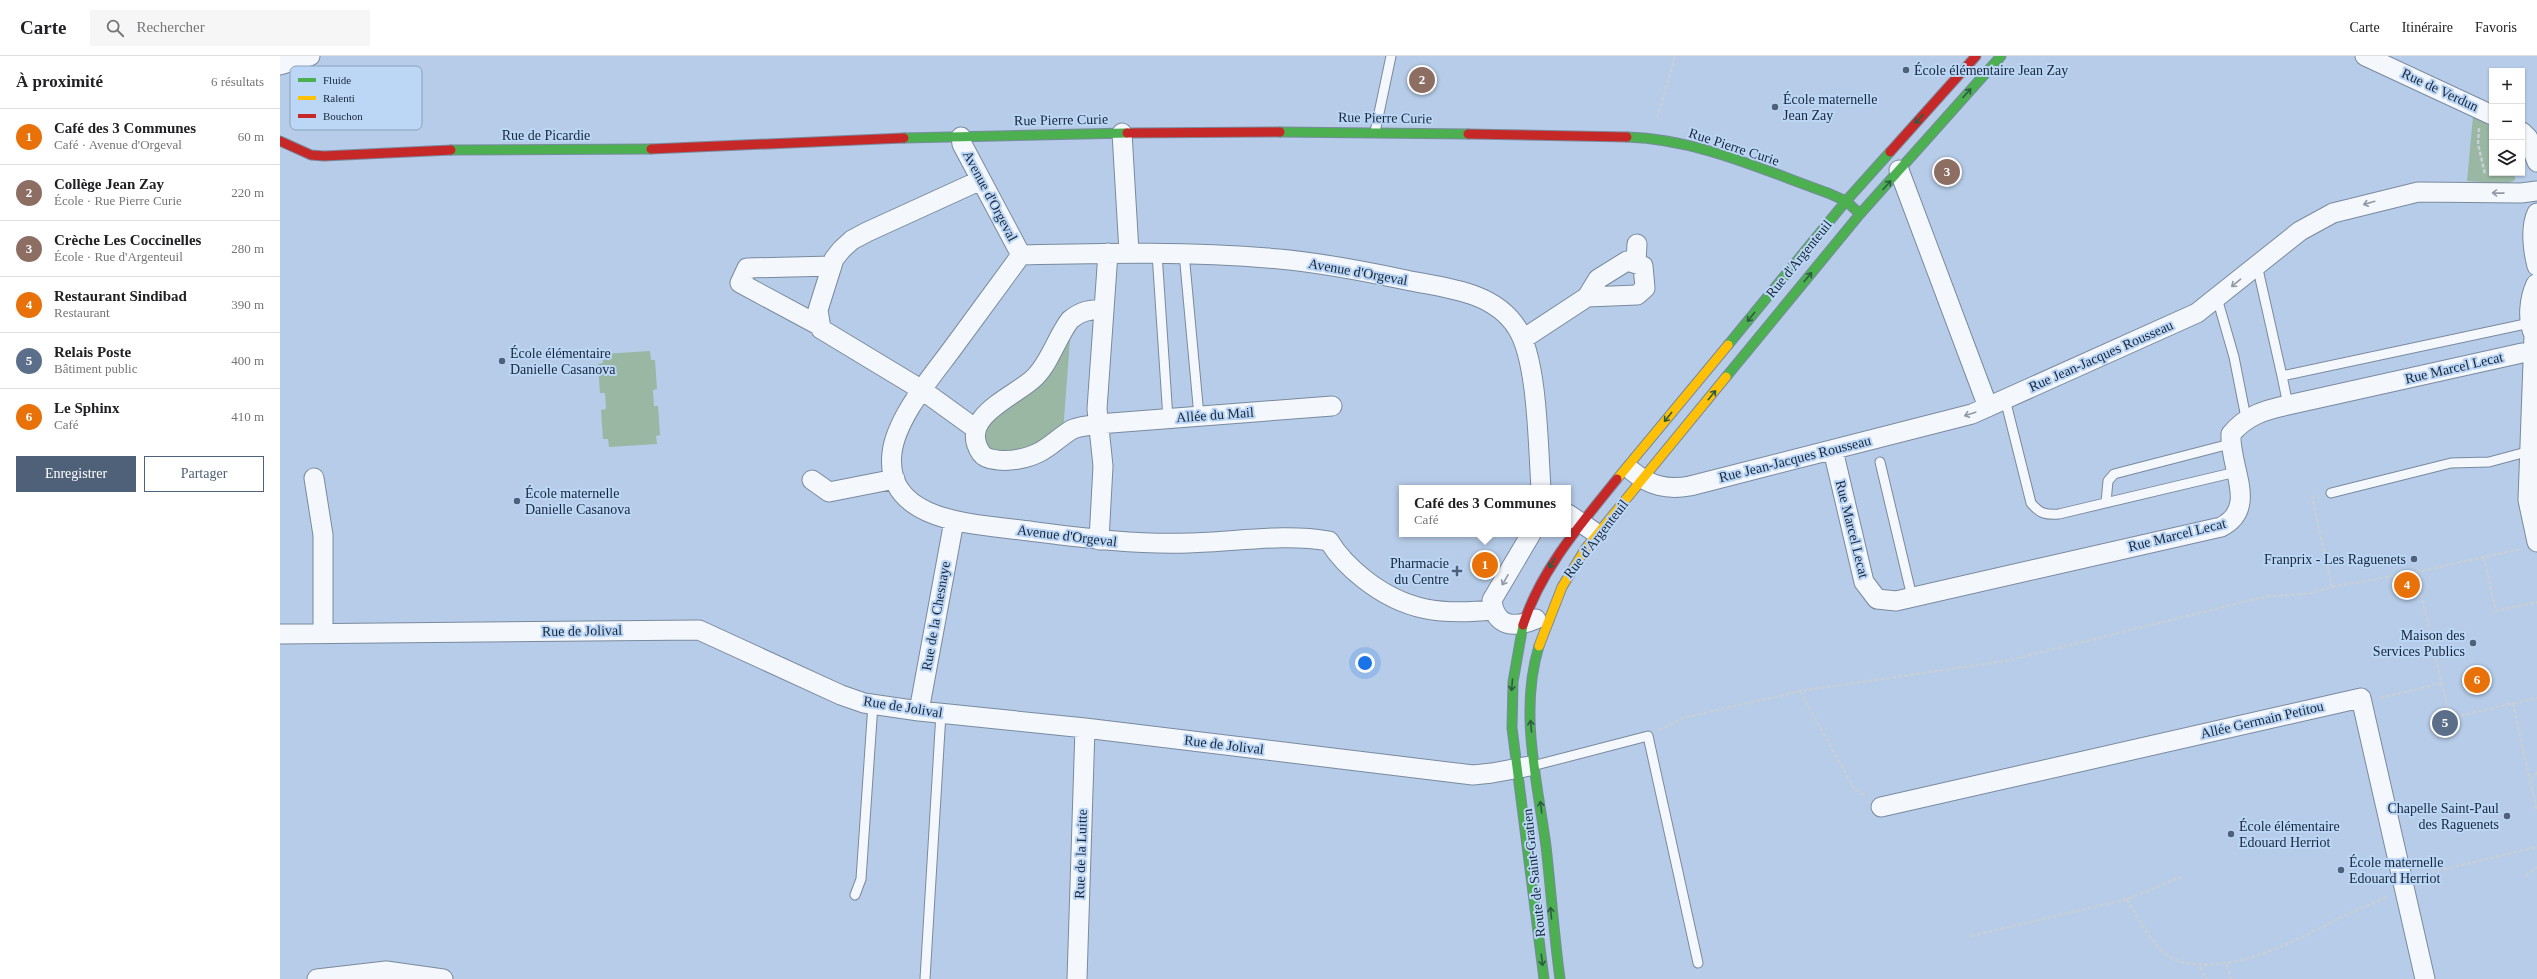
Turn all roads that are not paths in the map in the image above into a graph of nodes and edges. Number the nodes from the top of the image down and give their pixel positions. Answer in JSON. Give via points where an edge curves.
{"nodes":[{"id":1,"x":310,"y":56,"type":"edge"},
{"id":2,"x":1391,"y":56,"type":"edge"},
{"id":3,"x":1976,"y":56,"type":"edge"},
{"id":4,"x":2001,"y":56,"type":"edge"},
{"id":5,"x":2366,"y":56,"type":"edge"},
{"id":6,"x":280,"y":65,"type":"edge"},
{"id":7,"x":2487,"y":112,"type":"edge"},
{"id":8,"x":1375,"y":132,"type":"junction"},
{"id":9,"x":1122,"y":133,"type":"junction"},
{"id":10,"x":2525,"y":135,"type":"edge"},
{"id":11,"x":961,"y":137,"type":"junction"},
{"id":12,"x":895,"y":138,"type":"joint"},
{"id":13,"x":280,"y":141,"type":"edge"},
{"id":14,"x":2537,"y":159,"type":"edge"},
{"id":15,"x":1899,"y":170,"type":"junction"},
{"id":16,"x":981,"y":180,"type":"junction"},
{"id":17,"x":2537,"y":191,"type":"edge"},
{"id":18,"x":1846,"y":201,"type":"junction"},
{"id":19,"x":2537,"y":213,"type":"edge"},
{"id":20,"x":1860,"y":214,"type":"junction"},
{"id":21,"x":1637,"y":244,"type":"dead end"},
{"id":22,"x":1128,"y":252,"type":"junction"},
{"id":23,"x":1108,"y":253,"type":"junction"},
{"id":24,"x":1157,"y":253,"type":"junction"},
{"id":25,"x":1184,"y":253,"type":"junction"},
{"id":26,"x":1021,"y":255,"type":"junction"},
{"id":27,"x":1636,"y":262,"type":"junction"},
{"id":28,"x":832,"y":266,"type":"junction"},
{"id":29,"x":2257,"y":266,"type":"junction"},
{"id":30,"x":2537,"y":275,"type":"edge"},
{"id":31,"x":1587,"y":297,"type":"junction"},
{"id":32,"x":2217,"y":298,"type":"junction"},
{"id":33,"x":1104,"y":310,"type":"junction"},
{"id":34,"x":820,"y":326,"type":"junction"},
{"id":35,"x":2534,"y":336,"type":"edge"},
{"id":36,"x":1523,"y":339,"type":"junction"},
{"id":37,"x":2282,"y":376,"type":"junction"},
{"id":38,"x":922,"y":390,"type":"junction"},
{"id":39,"x":1997,"y":403,"type":"junction"},
{"id":40,"x":2288,"y":405,"type":"junction"},
{"id":41,"x":1332,"y":406,"type":"dead end"},
{"id":42,"x":1199,"y":416,"type":"junction"},
{"id":43,"x":2246,"y":418,"type":"junction"},
{"id":44,"x":1168,"y":419,"type":"junction"},
{"id":45,"x":1098,"y":424,"type":"junction"},
{"id":46,"x":976,"y":429,"type":"junction"},
{"id":47,"x":2230,"y":444,"type":"junction"},
{"id":48,"x":1833,"y":450,"type":"junction"},
{"id":49,"x":2530,"y":451,"type":"junction"},
{"id":50,"x":1880,"y":462,"type":"dead end"},
{"id":51,"x":1628,"y":467,"type":"junction"},
{"id":52,"x":2236,"y":472,"type":"junction"},
{"id":53,"x":314,"y":478,"type":"dead end"},
{"id":54,"x":895,"y":479,"type":"junction"},
{"id":55,"x":812,"y":480,"type":"dead end"},
{"id":56,"x":1643,"y":480,"type":"junction"},
{"id":57,"x":1542,"y":485,"type":"edge"},
{"id":58,"x":2331,"y":494,"type":"road end"},
{"id":59,"x":2106,"y":502,"type":"junction"},
{"id":60,"x":1575,"y":518,"type":"edge"},
{"id":61,"x":954,"y":521,"type":"junction"},
{"id":62,"x":1597,"y":534,"type":"junction"},
{"id":63,"x":1529,"y":537,"type":"edge"},
{"id":64,"x":1565,"y":537,"type":"edge"},
{"id":65,"x":1099,"y":540,"type":"junction"},
{"id":66,"x":2530,"y":545,"type":"edge"},
{"id":67,"x":1912,"y":597,"type":"junction"},
{"id":68,"x":1493,"y":610,"type":"junction"},
{"id":69,"x":1548,"y":614,"type":"junction"},
{"id":70,"x":1524,"y":624,"type":"junction"},
{"id":71,"x":280,"y":634,"type":"edge"},
{"id":72,"x":323,"y":634,"type":"junction"},
{"id":73,"x":873,"y":704,"type":"junction"},
{"id":74,"x":919,"y":711,"type":"junction"},
{"id":75,"x":941,"y":713,"type":"junction"},
{"id":76,"x":1085,"y":728,"type":"junction"},
{"id":77,"x":1536,"y":765,"type":"junction"},
{"id":78,"x":1516,"y":769,"type":"junction"},
{"id":79,"x":1881,"y":807,"type":"road end"},
{"id":80,"x":855,"y":895,"type":"dead end"},
{"id":81,"x":1698,"y":963,"type":"dead end"},
{"id":82,"x":316,"y":979,"type":"edge"},
{"id":83,"x":443,"y":979,"type":"edge"},
{"id":84,"x":926,"y":979,"type":"edge"},
{"id":85,"x":1076,"y":979,"type":"edge"},
{"id":86,"x":1544,"y":979,"type":"edge"},
{"id":87,"x":1560,"y":979,"type":"edge"},
{"id":88,"x":2425,"y":979,"type":"edge"}],
"edges":[{"from":1,"to":6,"type":"street"},
{"from":2,"to":8,"type":"lane"},
{"from":3,"to":18,"type":"main road","name":"Rue d'Argenteuil","one_way":true},
{"from":15,"to":4,"type":"main road","name":"Rue d'Argenteuil","one_way":true},
{"from":5,"to":7,"type":"street","name":"Rue de Verdun"},
{"from":8,"to":9,"type":"main road","name":"Rue Pierre Curie"},
{"from":8,"to":18,"type":"main road","name":"Rue Pierre Curie","via":[[1651,138],[1704,149]]},
{"from":9,"to":11,"type":"main road","name":"Rue Pierre Curie"},
{"from":9,"to":22,"type":"street"},
{"from":10,"to":14,"type":"street"},
{"from":11,"to":12,"type":"main road","name":"Rue Pierre Curie"},
{"from":11,"to":16,"type":"street","name":"Avenue d'Orgeval","via":[[962,144]]},
{"from":12,"to":13,"type":"main road","name":"Rue de Picardie","via":[[654,149],[435,150],[324,156],[312,155]]},
{"from":20,"to":15,"type":"main road","name":"Rue d'Argenteuil","one_way":true},
{"from":15,"to":39,"type":"street"},
{"from":16,"to":26,"type":"street","name":"Avenue d'Orgeval"},
{"from":16,"to":28,"type":"street","via":[[852,240],[842,249]]},
{"from":17,"to":29,"type":"street","name":"Rue Jean-Jacques Rousseau","one_way":true,"via":[[2418,192],[2333,213],[2300,231]]},
{"from":18,"to":20,"type":"main road","name":"Rue Pierre Curie"},
{"from":18,"to":51,"type":"main road","name":"Rue d'Argenteuil","one_way":true},
{"from":19,"to":30,"type":"street","via":[[2534,228]]},
{"from":56,"to":20,"type":"main road","name":"Rue d'Argenteuil","one_way":true},
{"from":21,"to":27,"type":"street"},
{"from":22,"to":23,"type":"street","name":"Avenue d'Orgeval"},
{"from":22,"to":24,"type":"street","name":"Avenue d'Orgeval"},
{"from":23,"to":26,"type":"street","name":"Avenue d'Orgeval"},
{"from":23,"to":33,"type":"street"},
{"from":24,"to":25,"type":"street","name":"Avenue d'Orgeval"},
{"from":24,"to":44,"type":"lane"},
{"from":25,"to":36,"type":"street","name":"Avenue d'Orgeval","via":[[1280,259],[1358,270],[1466,292],[1500,308]]},
{"from":25,"to":42,"type":"lane"},
{"from":26,"to":38,"type":"street","name":"Avenue d'Orgeval"},
{"from":27,"to":31,"type":"street","via":[[1627,261],[1598,279]]},
{"from":27,"to":31,"type":"street","via":[[1643,266],[1645,288],[1637,295]]},
{"from":28,"to":34,"type":"street","via":[[818,310]]},
{"from":28,"to":34,"type":"street","via":[[747,268],[740,283]]},
{"from":29,"to":32,"type":"street","name":"Rue Jean-Jacques Rousseau","one_way":true},
{"from":29,"to":37,"type":"lane"},
{"from":30,"to":35,"type":"street","via":[[2531,294]]},
{"from":31,"to":36,"type":"street"},
{"from":32,"to":39,"type":"street","name":"Rue Jean-Jacques Rousseau","via":[[2197,313]]},
{"from":32,"to":43,"type":"lane","via":[[2234,357]]},
{"from":33,"to":45,"type":"street"},
{"from":33,"to":46,"type":"street","via":[[1090,309],[1078,313],[1070,320],[1034,378],[984,415]]},
{"from":34,"to":38,"type":"street","via":[[821,329]]},
{"from":35,"to":37,"type":"lane"},
{"from":35,"to":40,"type":"street","name":"Rue Marcel Lecat","via":[[2522,353]]},
{"from":35,"to":49,"type":"street"},
{"from":36,"to":57,"type":"street","name":"Avenue d'Orgeval","via":[[1531,374]]},
{"from":37,"to":40,"type":"lane"},
{"from":38,"to":46,"type":"street"},
{"from":38,"to":54,"type":"street","name":"Avenue d'Orgeval","via":[[897,433],[892,453]]},
{"from":39,"to":48,"type":"street","name":"Rue Jean-Jacques Rousseau","one_way":true,"via":[[1972,414]]},
{"from":39,"to":59,"type":"lane","via":[[2037,511],[2047,515],[2059,514]]},
{"from":40,"to":43,"type":"street","name":"Rue Marcel Lecat"},
{"from":41,"to":42,"type":"street","name":"Allée du Mail"},
{"from":42,"to":44,"type":"street","name":"Allée du Mail"},
{"from":43,"to":47,"type":"street","name":"Rue Marcel Lecat","via":[[2231,434]]},
{"from":44,"to":45,"type":"street","name":"Allée du Mail"},
{"from":45,"to":46,"type":"street","name":"Allée du Mail","via":[[1072,429],[1050,448],[1035,454],[1004,460],[981,454]]},
{"from":45,"to":65,"type":"street","via":[[1103,466]]},
{"from":47,"to":52,"type":"street","name":"Rue Marcel Lecat"},
{"from":47,"to":59,"type":"lane","via":[[2114,474],[2108,482]]},
{"from":48,"to":56,"type":"street","name":"Rue Jean-Jacques Rousseau","via":[[1683,487],[1668,488]]},
{"from":48,"to":67,"type":"street","name":"Rue Marcel Lecat","via":[[1864,582],[1877,599],[1896,601]]},
{"from":49,"to":58,"type":"lane","via":[[2489,462],[2451,462]]},
{"from":49,"to":66,"type":"street"},
{"from":50,"to":67,"type":"lane"},
{"from":51,"to":56,"type":"street"},
{"from":51,"to":60,"type":"main road","name":"Rue d'Argenteuil"},
{"from":52,"to":59,"type":"lane"},
{"from":52,"to":67,"type":"street","name":"Rue Marcel Lecat","via":[[2241,497],[2240,510],[2233,521],[2221,527]]},
{"from":53,"to":72,"type":"street","via":[[323,535]]},
{"from":54,"to":55,"type":"street","via":[[830,492]]},
{"from":54,"to":61,"type":"street","name":"Avenue d'Orgeval","via":[[906,497],[918,508]]},
{"from":56,"to":62,"type":"main road","name":"Rue d'Argenteuil"},
{"from":60,"to":62,"type":"street"},
{"from":61,"to":65,"type":"street","name":"Avenue d'Orgeval"},
{"from":61,"to":74,"type":"street","name":"Rue de la Chesnaye"},
{"from":62,"to":69,"type":"main road","name":"Rue d'Argenteuil","via":[[1564,581]]},
{"from":63,"to":68,"type":"street","one_way":true,"via":[[1492,600]]},
{"from":64,"to":70,"type":"main road","name":"Rue d'Argenteuil","one_way":true},
{"from":65,"to":68,"type":"street","name":"Avenue d'Orgeval","via":[[1147,544],[1298,537],[1330,541],[1336,553],[1355,572],[1393,599],[1416,608],[1440,612]]},
{"from":68,"to":70,"type":"street","via":[[1499,619],[1509,624]]},
{"from":69,"to":70,"type":"street"},
{"from":77,"to":69,"type":"main road","name":"Rue d'Argenteuil","one_way":true,"via":[[1530,700],[1535,664]]},
{"from":70,"to":78,"type":"main road","name":"Rue d'Argenteuil","one_way":true,"via":[[1511,690]]},
{"from":71,"to":72,"type":"street","name":"Rue de Jolival"},
{"from":72,"to":73,"type":"street","name":"Rue de Jolival","via":[[699,630],[841,695]]},
{"from":73,"to":74,"type":"street","name":"Rue de Jolival"},
{"from":73,"to":80,"type":"lane","via":[[861,879]]},
{"from":74,"to":75,"type":"street","name":"Rue de Jolival"},
{"from":75,"to":76,"type":"street","name":"Rue de Jolival"},
{"from":75,"to":84,"type":"lane"},
{"from":76,"to":78,"type":"street","name":"Rue de Jolival","via":[[1472,775]]},
{"from":76,"to":85,"type":"street","name":"Rue de la Luitte"},
{"from":77,"to":78,"type":"street","name":"Rue de Jolival"},
{"from":77,"to":81,"type":"lane","via":[[1648,736]]},
{"from":87,"to":77,"type":"main road","name":"Route de Saint-Gratien","one_way":true},
{"from":78,"to":86,"type":"main road","name":"Route de Saint-Gratien","one_way":true},
{"from":79,"to":88,"type":"street","name":"Allée Germain Petitou","via":[[2361,698]]},
{"from":82,"to":83,"type":"street","via":[[386,971]]}]}
